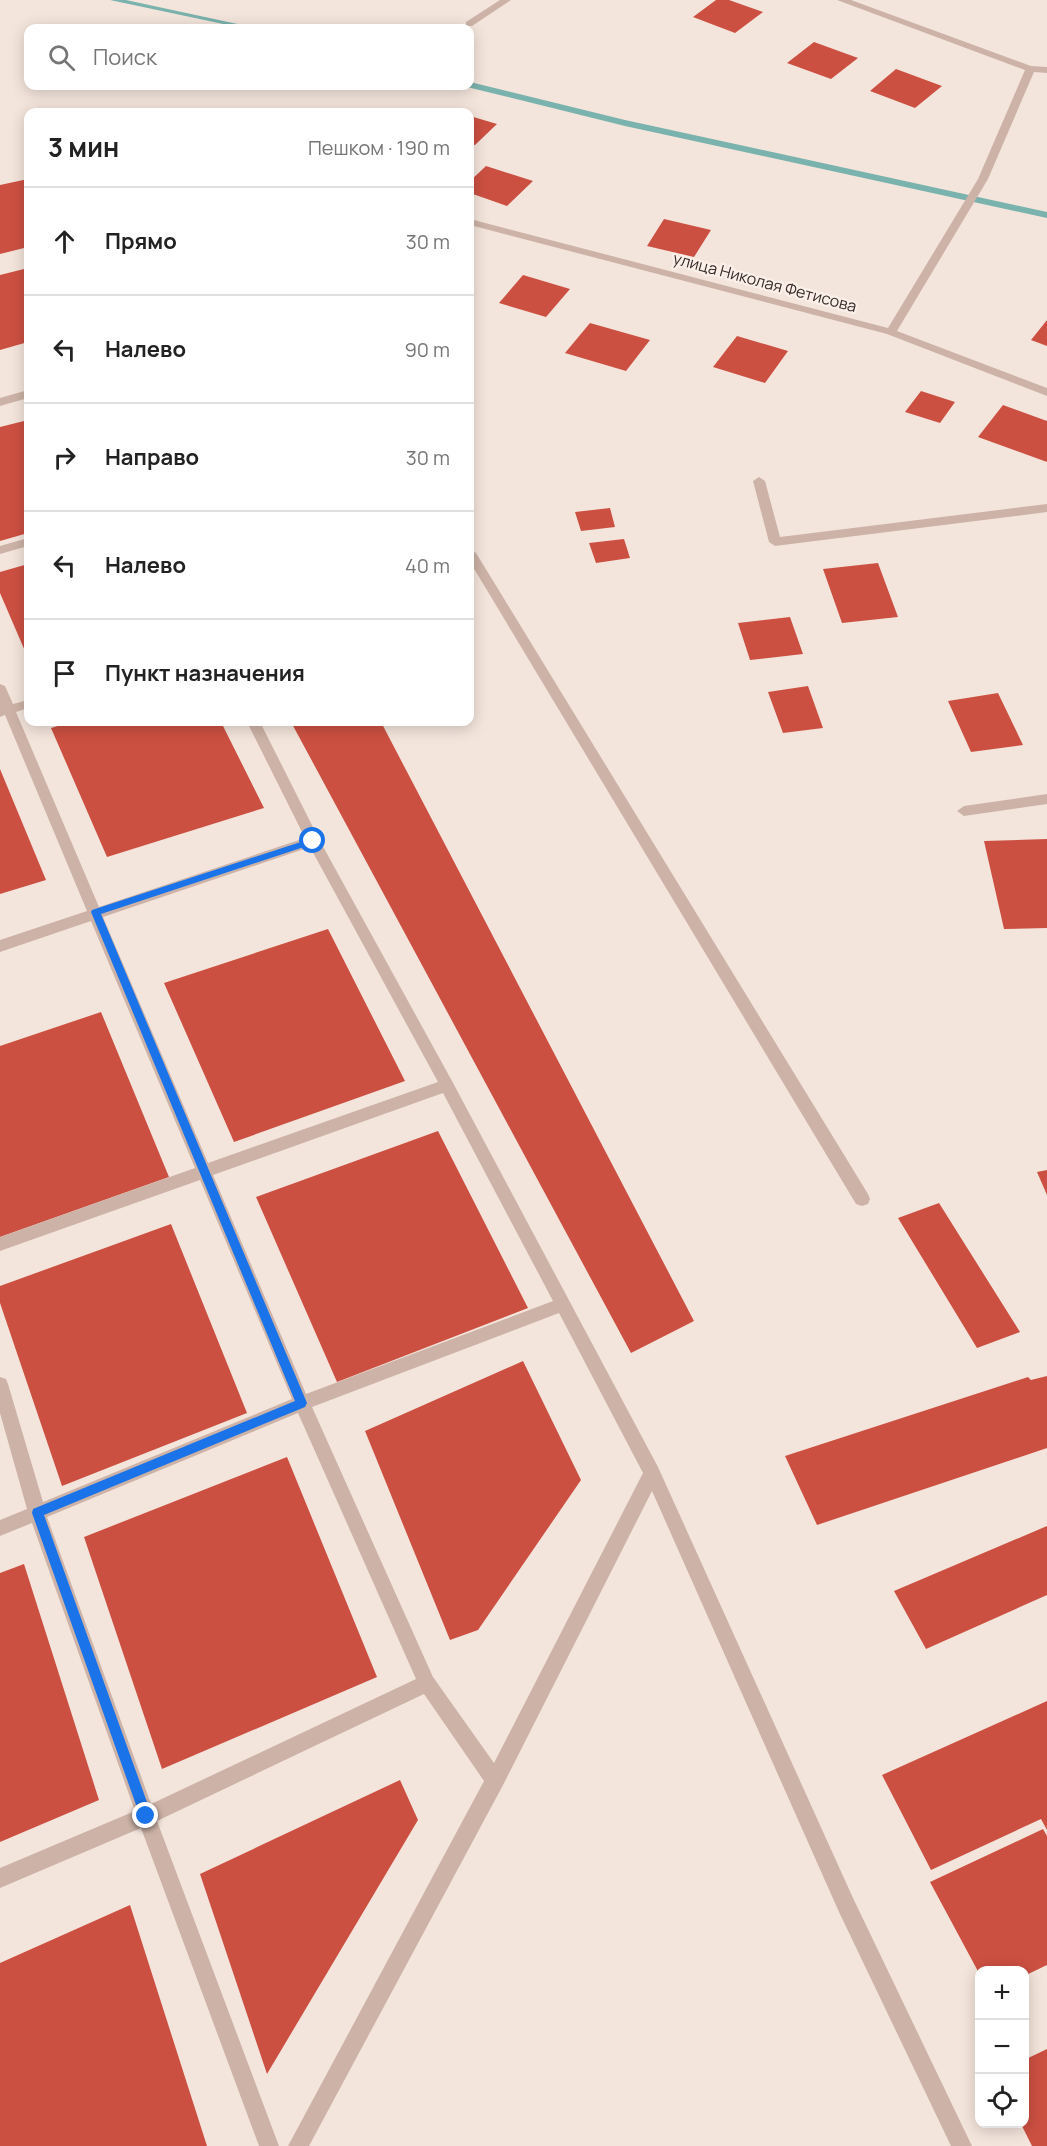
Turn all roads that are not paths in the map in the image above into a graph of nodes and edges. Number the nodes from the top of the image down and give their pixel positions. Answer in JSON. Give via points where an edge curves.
{"nodes":[{"id":1,"x":506,"y":0,"type":"edge"},
{"id":2,"x":842,"y":0,"type":"edge"},
{"id":3,"x":469,"y":24,"type":"dead end"},
{"id":4,"x":1030,"y":69,"type":"junction"},
{"id":5,"x":1047,"y":70,"type":"edge"},
{"id":6,"x":474,"y":223,"type":"edge"},
{"id":7,"x":891,"y":332,"type":"junction"},
{"id":8,"x":1047,"y":392,"type":"edge"},
{"id":9,"x":24,"y":395,"type":"edge"},
{"id":10,"x":0,"y":402,"type":"edge"},
{"id":11,"x":759,"y":481,"type":"dead end"},
{"id":12,"x":1047,"y":508,"type":"edge"},
{"id":13,"x":24,"y":543,"type":"edge"},
{"id":14,"x":0,"y":550,"type":"edge"},
{"id":15,"x":474,"y":560,"type":"edge"},
{"id":16,"x":0,"y":689,"type":"edge"},
{"id":17,"x":24,"y":705,"type":"edge"},
{"id":18,"x":5,"y":711,"type":"edge"},
{"id":19,"x":256,"y":726,"type":"edge"},
{"id":20,"x":1047,"y":799,"type":"edge"},
{"id":21,"x":964,"y":811,"type":"dead end"},
{"id":22,"x":313,"y":841,"type":"junction"},
{"id":23,"x":96,"y":912,"type":"junction"},
{"id":24,"x":0,"y":946,"type":"edge"},
{"id":25,"x":447,"y":1085,"type":"junction"},
{"id":26,"x":203,"y":1172,"type":"junction"},
{"id":27,"x":862,"y":1199,"type":"dead end"},
{"id":28,"x":0,"y":1244,"type":"edge"},
{"id":29,"x":563,"y":1304,"type":"junction"},
{"id":30,"x":0,"y":1384,"type":"edge"},
{"id":31,"x":302,"y":1403,"type":"junction"},
{"id":32,"x":652,"y":1473,"type":"junction"},
{"id":33,"x":37,"y":1513,"type":"junction"},
{"id":34,"x":0,"y":1528,"type":"edge"},
{"id":35,"x":427,"y":1683,"type":"junction"},
{"id":36,"x":495,"y":1780,"type":"junction"},
{"id":37,"x":146,"y":1816,"type":"junction"},
{"id":38,"x":0,"y":1878,"type":"edge"},
{"id":39,"x":269,"y":2146,"type":"edge"},
{"id":40,"x":298,"y":2146,"type":"edge"},
{"id":41,"x":962,"y":2146,"type":"edge"}],
"edges":[{"from":1,"to":3,"type":"street"},
{"from":2,"to":4,"type":"street"},
{"from":4,"to":5,"type":"street"},
{"from":4,"to":7,"type":"street","via":[[983,179]]},
{"from":6,"to":7,"type":"street","name":"улица Николая Фетисова"},
{"from":7,"to":8,"type":"street","name":"улица Николая Фетисова"},
{"from":9,"to":10,"type":"street"},
{"from":11,"to":12,"type":"street","via":[[775,542]]},
{"from":13,"to":14,"type":"street"},
{"from":15,"to":27,"type":"street"},
{"from":16,"to":18,"type":"street"},
{"from":17,"to":18,"type":"street"},
{"from":18,"to":23,"type":"street"},
{"from":19,"to":22,"type":"street"},
{"from":20,"to":21,"type":"street"},
{"from":22,"to":23,"type":"street"},
{"from":22,"to":25,"type":"street"},
{"from":23,"to":24,"type":"street"},
{"from":23,"to":26,"type":"street"},
{"from":25,"to":26,"type":"street"},
{"from":25,"to":29,"type":"street"},
{"from":26,"to":28,"type":"street"},
{"from":26,"to":31,"type":"street"},
{"from":29,"to":31,"type":"street"},
{"from":29,"to":32,"type":"street"},
{"from":30,"to":33,"type":"street"},
{"from":31,"to":33,"type":"street"},
{"from":31,"to":35,"type":"street"},
{"from":32,"to":36,"type":"street"},
{"from":32,"to":41,"type":"street","via":[[846,1905]]},
{"from":33,"to":34,"type":"street"},
{"from":33,"to":37,"type":"street"},
{"from":35,"to":36,"type":"street"},
{"from":35,"to":37,"type":"street"},
{"from":36,"to":40,"type":"street"},
{"from":37,"to":38,"type":"street"},
{"from":37,"to":39,"type":"street"}]}
